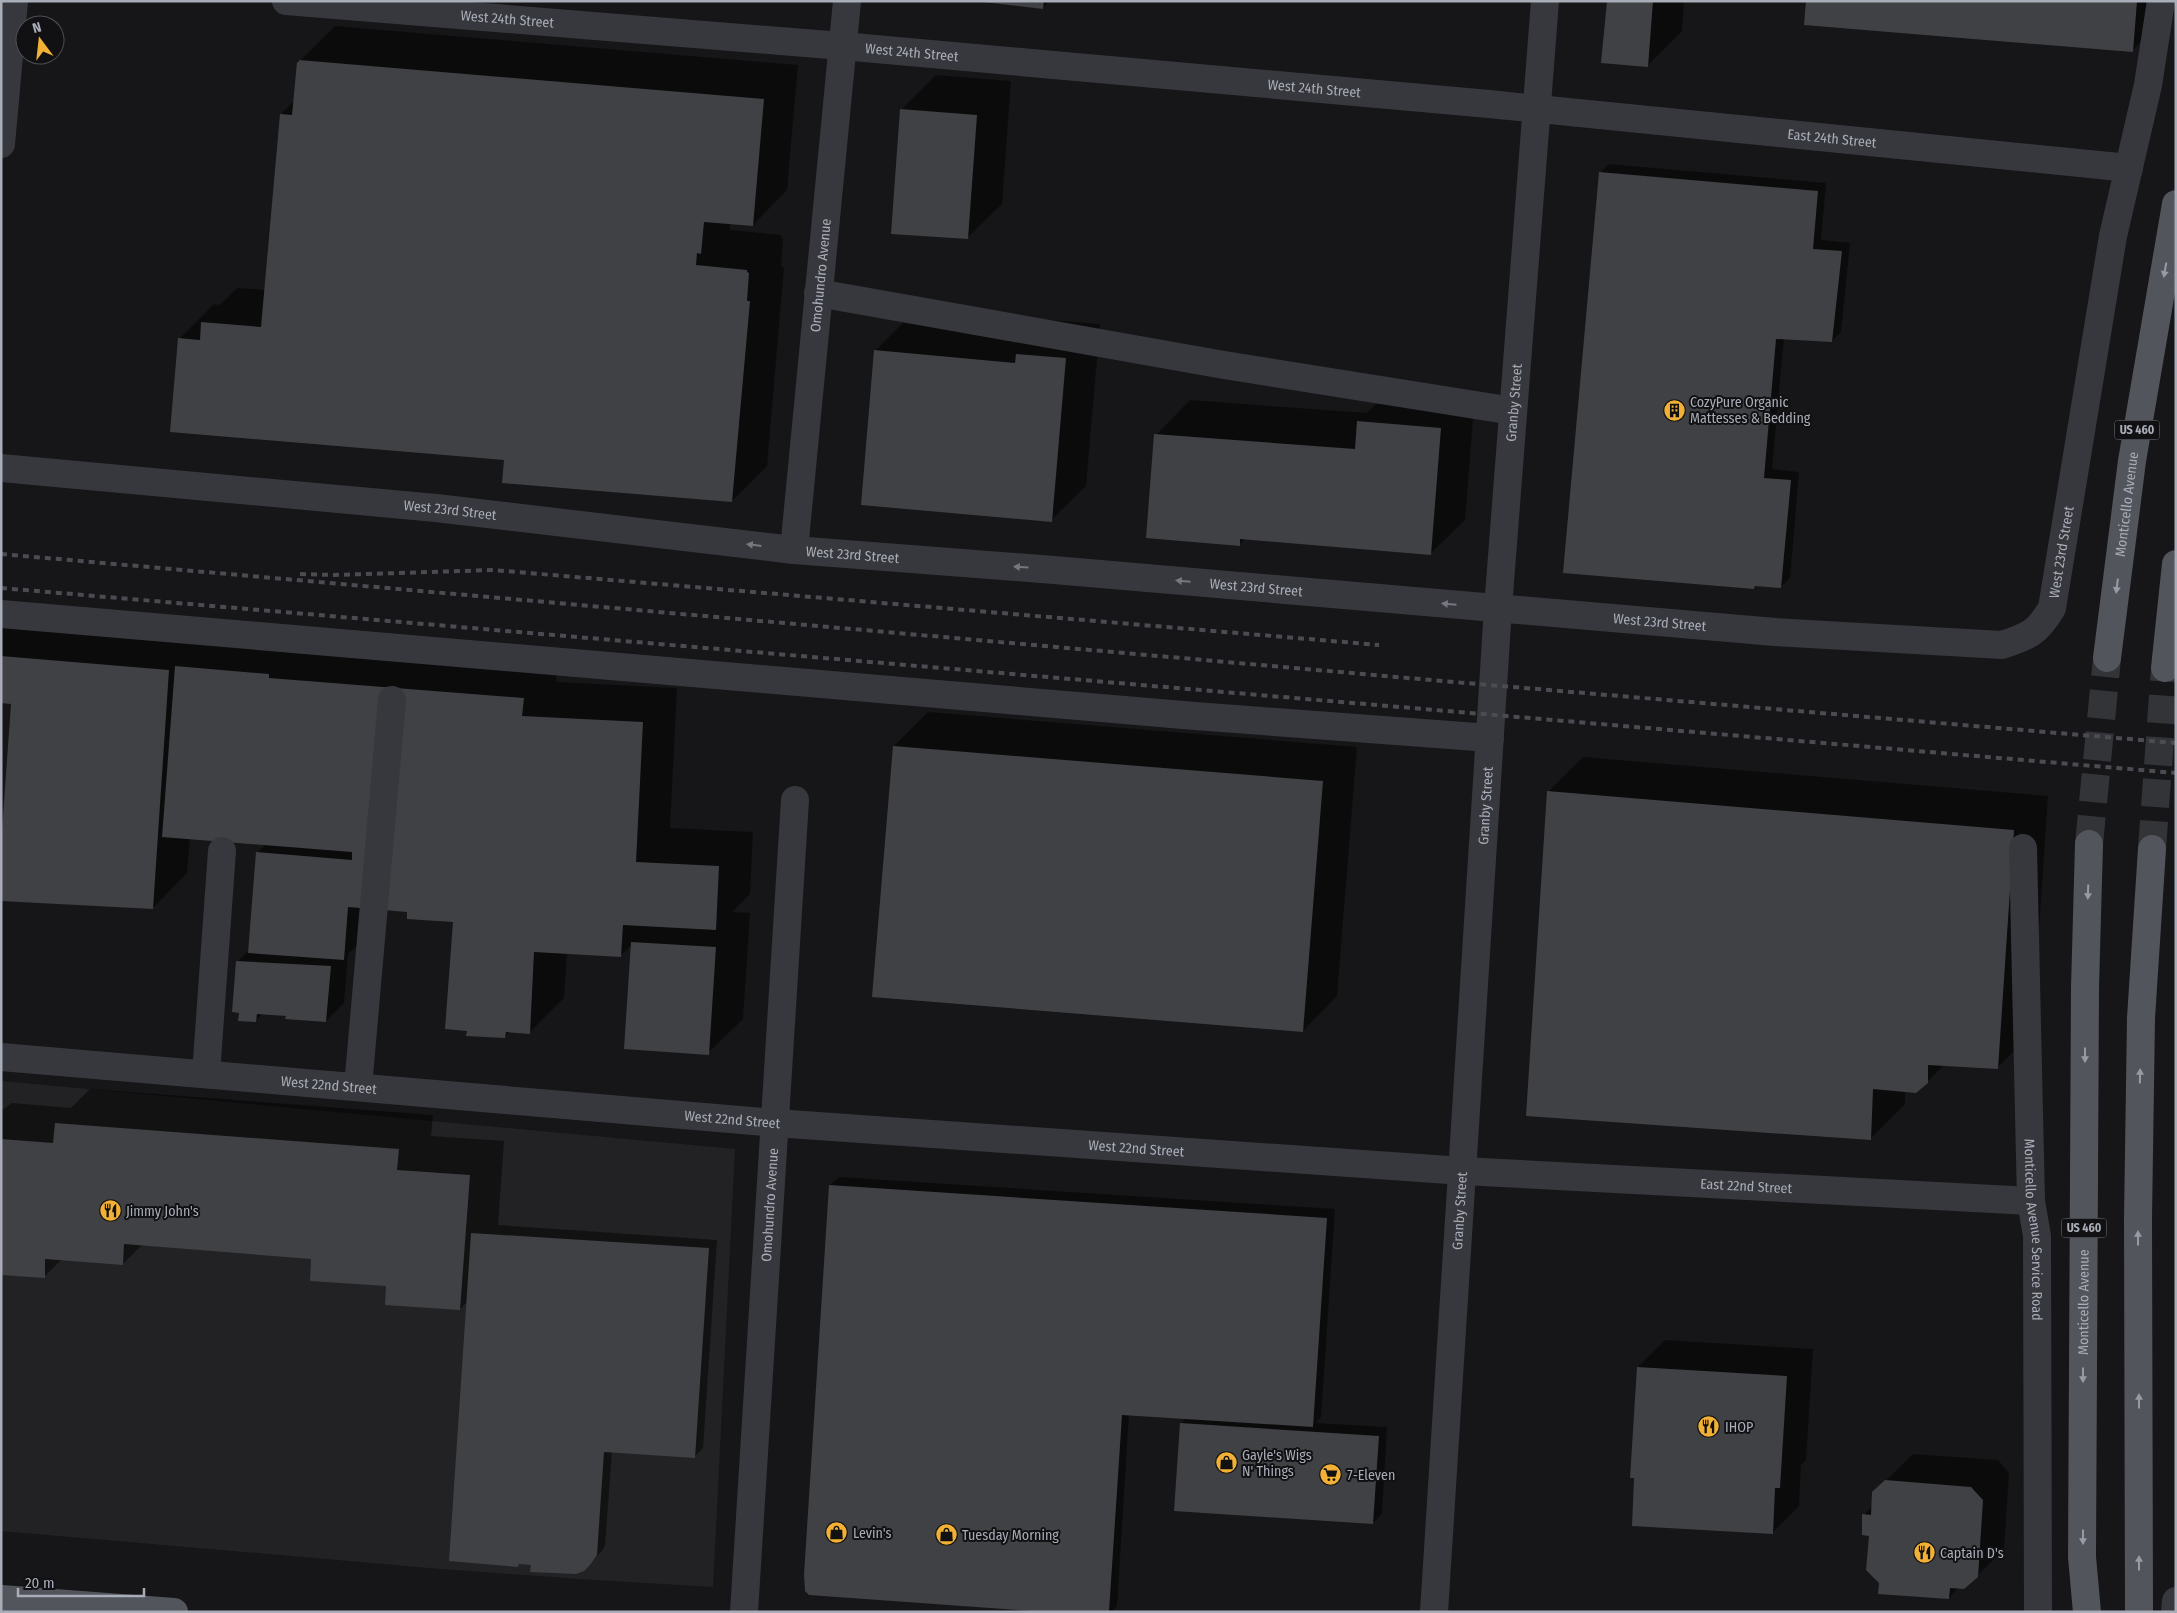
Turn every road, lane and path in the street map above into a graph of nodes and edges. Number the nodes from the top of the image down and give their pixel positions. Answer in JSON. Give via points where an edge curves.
{"nodes":[{"id":1,"x":14,"y":1,"type":"edge"},
{"id":2,"x":286,"y":1,"type":"edge"},
{"id":3,"x":847,"y":1,"type":"edge"},
{"id":4,"x":1545,"y":1,"type":"edge"},
{"id":5,"x":2161,"y":1,"type":"edge"},
{"id":6,"x":335,"y":3,"type":"edge"},
{"id":7,"x":418,"y":7,"type":"edge"},
{"id":8,"x":842,"y":46,"type":"junction"},
{"id":9,"x":1536,"y":109,"type":"junction"},
{"id":10,"x":1,"y":144,"type":"edge"},
{"id":11,"x":2129,"y":168,"type":"junction"},
{"id":12,"x":2176,"y":204,"type":"edge"},
{"id":13,"x":818,"y":292,"type":"junction"},
{"id":14,"x":1513,"y":411,"type":"junction"},
{"id":15,"x":1,"y":468,"type":"edge"},
{"id":16,"x":794,"y":550,"type":"junction"},
{"id":17,"x":2176,"y":564,"type":"edge"},
{"id":18,"x":1498,"y":608,"type":"junction"},
{"id":19,"x":1,"y":614,"type":"edge"},
{"id":20,"x":2107,"y":658,"type":"tunnel mouth"},
{"id":21,"x":2165,"y":668,"type":"tunnel mouth"},
{"id":22,"x":392,"y":700,"type":"dead end"},
{"id":23,"x":1490,"y":738,"type":"junction"},
{"id":24,"x":795,"y":800,"type":"dead end"},
{"id":25,"x":2089,"y":844,"type":"tunnel mouth"},
{"id":26,"x":2023,"y":848,"type":"dead end"},
{"id":27,"x":2152,"y":849,"type":"tunnel mouth"},
{"id":28,"x":222,"y":851,"type":"dead end"},
{"id":29,"x":1,"y":1057,"type":"edge"},
{"id":30,"x":206,"y":1074,"type":"junction"},
{"id":31,"x":358,"y":1087,"type":"junction"},
{"id":32,"x":775,"y":1123,"type":"junction"},
{"id":33,"x":1463,"y":1171,"type":"junction"},
{"id":34,"x":2031,"y":1201,"type":"junction"},
{"id":35,"x":1,"y":1599,"type":"edge"},
{"id":36,"x":2176,"y":1601,"type":"edge"},
{"id":37,"x":174,"y":1612,"type":"edge"},
{"id":38,"x":744,"y":1612,"type":"edge"},
{"id":39,"x":1434,"y":1612,"type":"edge"},
{"id":40,"x":2038,"y":1612,"type":"edge"},
{"id":41,"x":2087,"y":1612,"type":"edge"},
{"id":42,"x":2139,"y":1612,"type":"edge"},
{"id":43,"x":2175,"y":1612,"type":"edge"}],
"edges":[{"from":1,"to":10,"type":"street"},
{"from":2,"to":6,"type":"street","name":"West 24th Street"},
{"from":3,"to":8,"type":"street","name":"Omohundro Avenue"},
{"from":4,"to":9,"type":"street","name":"Granby Street"},
{"from":5,"to":11,"type":"street","name":"West 23rd Street","via":[[2148,85]]},
{"from":6,"to":7,"type":"street","name":"West 24th Street"},
{"from":7,"to":8,"type":"street","name":"West 24th Street"},
{"from":8,"to":9,"type":"street","name":"West 24th Street"},
{"from":8,"to":13,"type":"street","name":"Omohundro Avenue"},
{"from":9,"to":11,"type":"street","name":"East 24th Street"},
{"from":9,"to":14,"type":"street","name":"Granby Street"},
{"from":11,"to":18,"type":"street","name":"West 23rd Street","via":[[2113,236],[2052,608],[2041,625],[2025,638],[2002,645],[1775,632]]},
{"from":12,"to":20,"type":"main road","name":"Monticello Avenue","number":"US 460","one_way":true,"via":[[2132,461]]},
{"from":13,"to":14,"type":"street","via":[[1224,365]]},
{"from":13,"to":16,"type":"street","name":"Omohundro Avenue"},
{"from":14,"to":18,"type":"street","name":"Granby Street"},
{"from":16,"to":15,"type":"street","name":"West 23rd Street","one_way":true,"via":[[436,508]]},
{"from":18,"to":16,"type":"street","name":"West 23rd Street","one_way":true},
{"from":17,"to":21,"type":"main road"},
{"from":18,"to":23,"type":"street","name":"Granby Street"},
{"from":19,"to":23,"type":"street","via":[[1195,716]]},
{"from":22,"to":31,"type":"street"},
{"from":23,"to":33,"type":"street","name":"Granby Street"},
{"from":24,"to":32,"type":"street","name":"Omohundro Avenue"},
{"from":25,"to":41,"type":"main road","name":"Monticello Avenue","number":"US 460","one_way":true,"via":[[2082,1537]]},
{"from":26,"to":34,"type":"street","name":"Monticello Avenue Service Road"},
{"from":42,"to":27,"type":"main road","one_way":true,"via":[[2141,1018]]},
{"from":28,"to":30,"type":"street"},
{"from":29,"to":30,"type":"street","name":"West 22nd Street"},
{"from":30,"to":31,"type":"street","name":"West 22nd Street"},
{"from":31,"to":32,"type":"street","name":"West 22nd Street"},
{"from":32,"to":33,"type":"street","name":"West 22nd Street"},
{"from":32,"to":38,"type":"street","name":"Omohundro Avenue"},
{"from":33,"to":34,"type":"street","name":"East 22nd Street"},
{"from":33,"to":39,"type":"street","name":"Granby Street"},
{"from":34,"to":40,"type":"street","name":"Monticello Avenue Service Road","via":[[2037,1236]]},
{"from":35,"to":37,"type":"main road"},
{"from":36,"to":43,"type":"street"}]}
